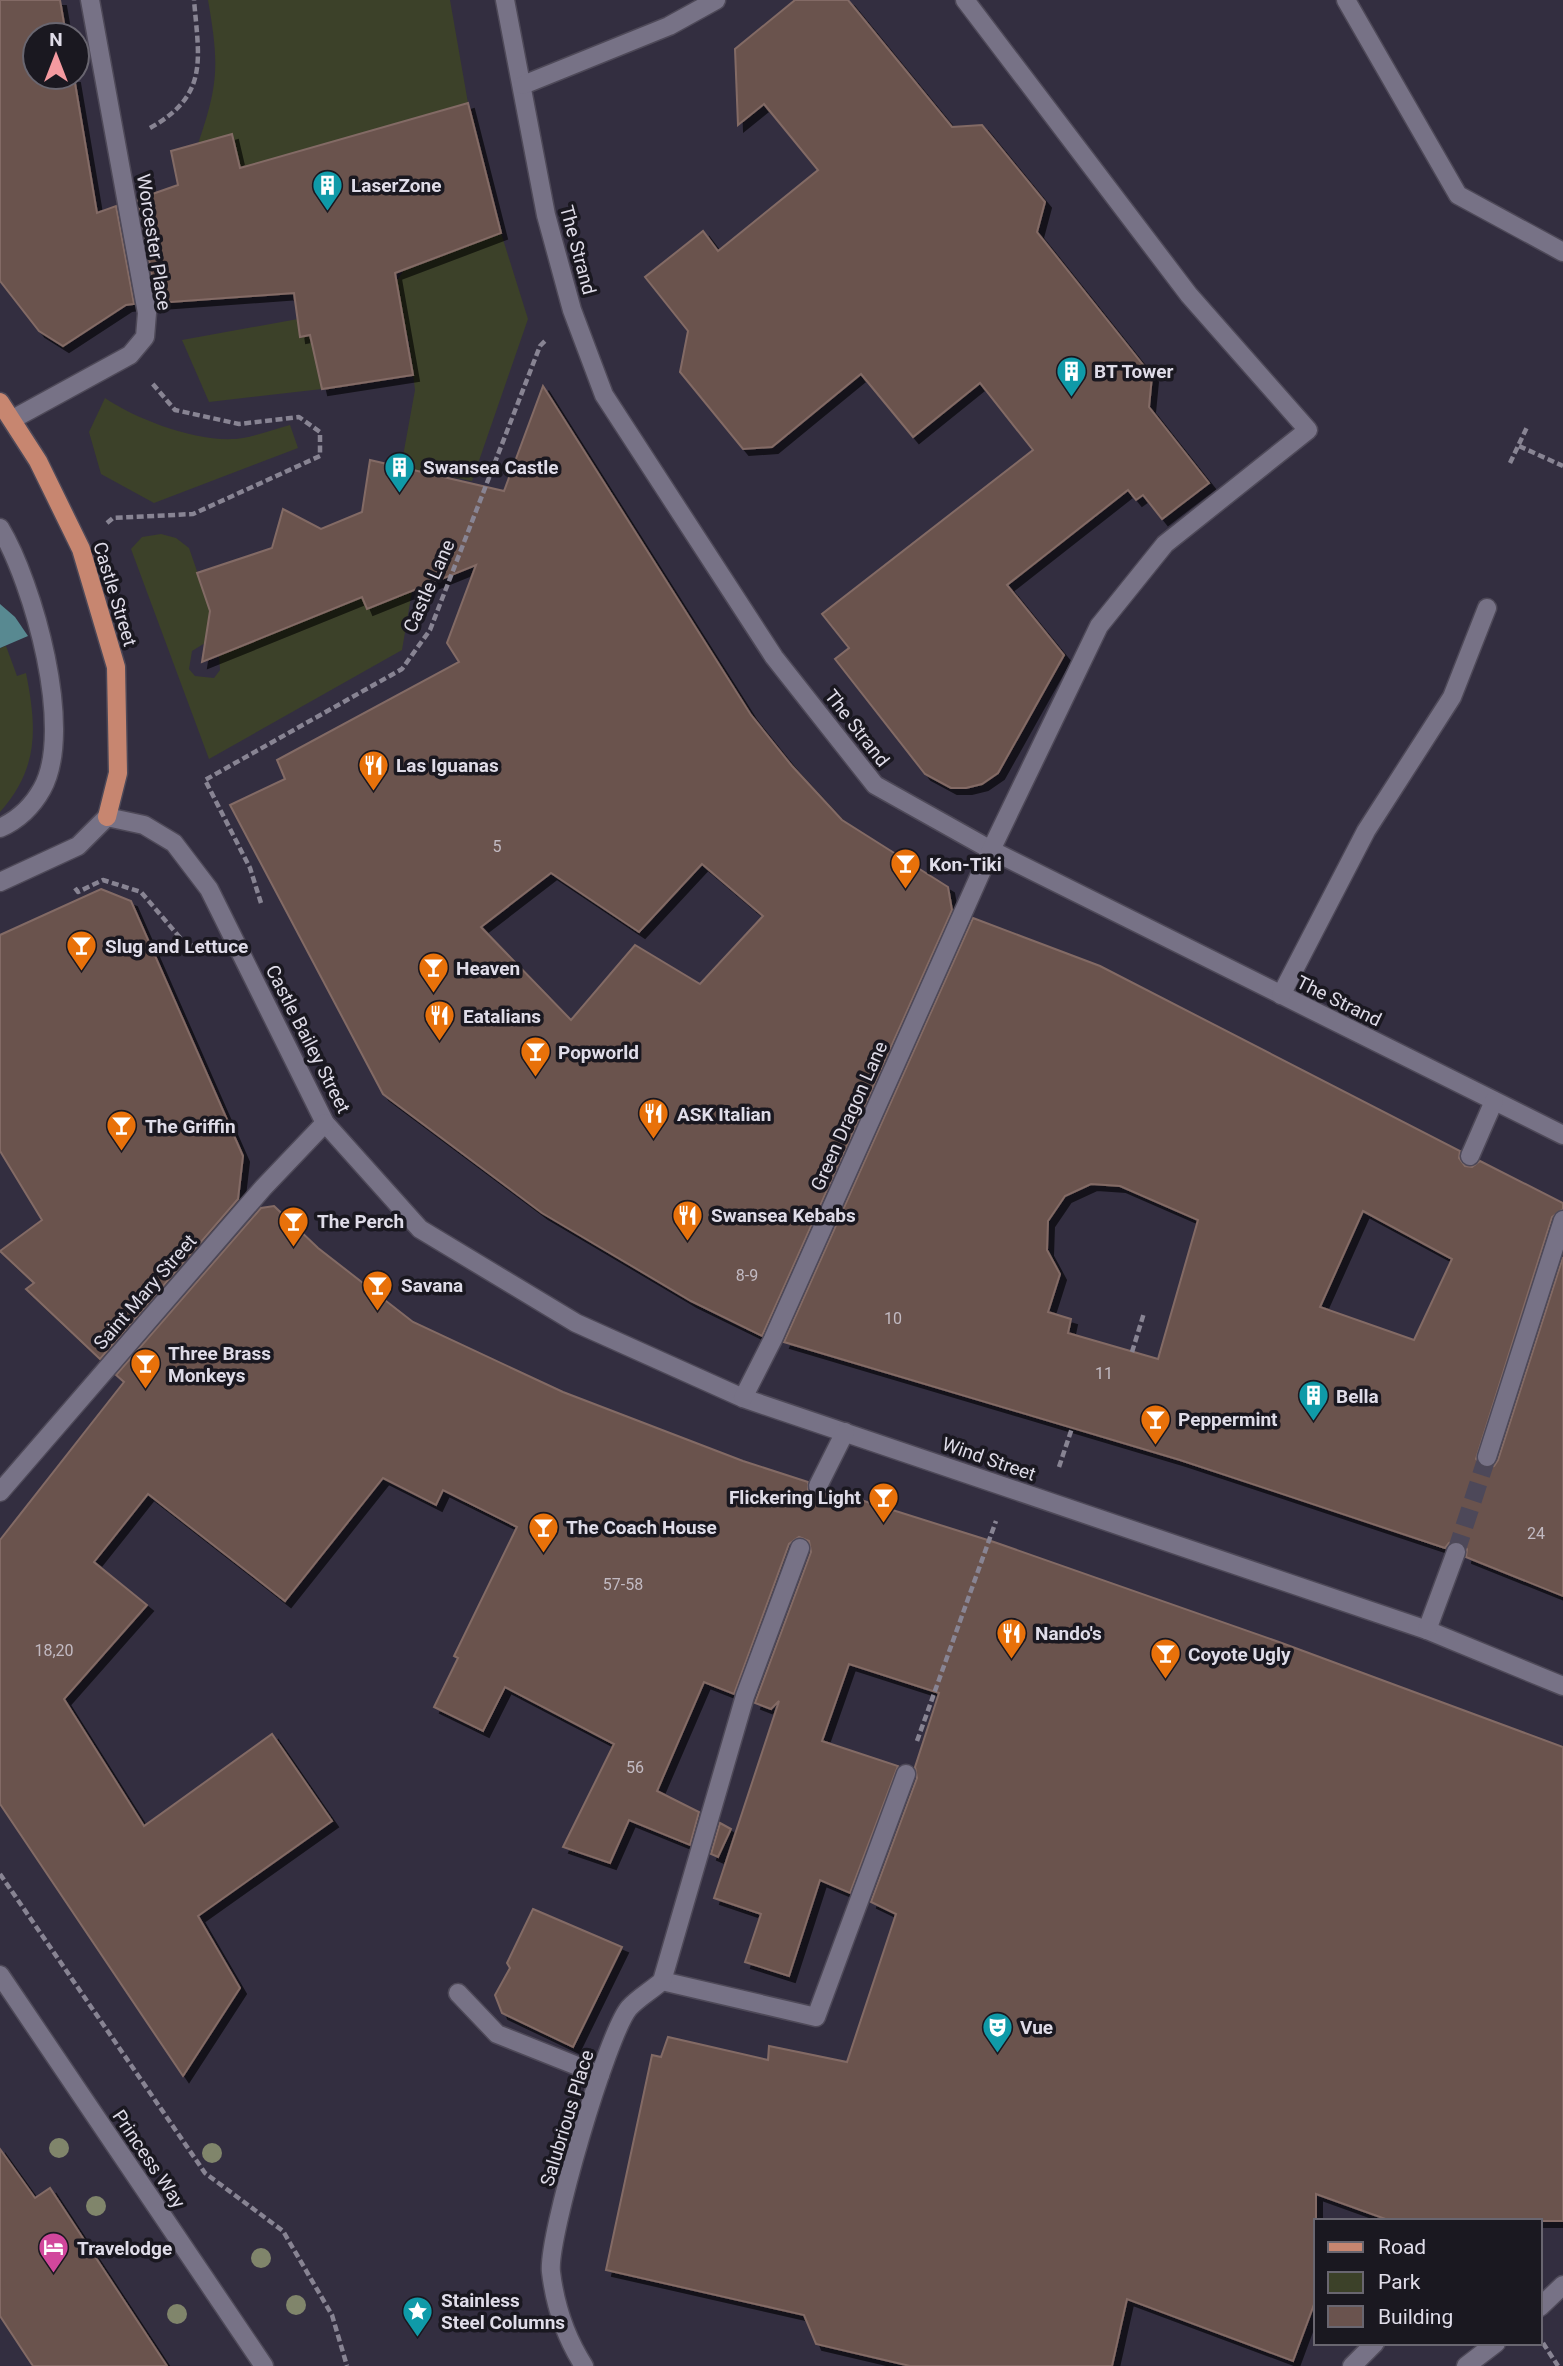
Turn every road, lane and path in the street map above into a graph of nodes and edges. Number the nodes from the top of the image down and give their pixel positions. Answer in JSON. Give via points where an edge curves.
{"nodes":[{"id":1,"x":90,"y":0,"type":"edge"},
{"id":2,"x":194,"y":0,"type":"edge"},
{"id":3,"x":505,"y":0,"type":"edge"},
{"id":4,"x":716,"y":0,"type":"edge"},
{"id":5,"x":965,"y":0,"type":"edge"},
{"id":6,"x":1346,"y":0,"type":"edge"},
{"id":7,"x":523,"y":85,"type":"junction"},
{"id":8,"x":116,"y":138,"type":"junction"},
{"id":9,"x":1563,"y":252,"type":"edge"},
{"id":10,"x":572,"y":310,"type":"junction"},
{"id":11,"x":130,"y":355,"type":"junction"},
{"id":12,"x":0,"y":402,"type":"edge"},
{"id":13,"x":13,"y":419,"type":"junction"},
{"id":14,"x":1528,"y":425,"type":"dead end"},
{"id":15,"x":1518,"y":446,"type":"junction"},
{"id":16,"x":1510,"y":463,"type":"dead end"},
{"id":17,"x":1563,"y":466,"type":"edge"},
{"id":18,"x":0,"y":528,"type":"edge"},
{"id":19,"x":81,"y":549,"type":"junction"},
{"id":20,"x":1487,"y":608,"type":"dead end"},
{"id":21,"x":205,"y":780,"type":"dead end"},
{"id":22,"x":107,"y":817,"type":"junction"},
{"id":23,"x":0,"y":828,"type":"edge"},
{"id":24,"x":991,"y":850,"type":"junction"},
{"id":25,"x":0,"y":882,"type":"edge"},
{"id":26,"x":1280,"y":995,"type":"junction"},
{"id":27,"x":1494,"y":1101,"type":"junction"},
{"id":28,"x":325,"y":1123,"type":"junction"},
{"id":29,"x":1563,"y":1136,"type":"edge"},
{"id":30,"x":1470,"y":1156,"type":"dead end"},
{"id":31,"x":1563,"y":1220,"type":"edge"},
{"id":32,"x":420,"y":1229,"type":"joint"},
{"id":33,"x":1144,"y":1313,"type":"dead end"},
{"id":34,"x":1132,"y":1352,"type":"dead end"},
{"id":35,"x":743,"y":1398,"type":"junction"},
{"id":36,"x":845,"y":1432,"type":"junction"},
{"id":37,"x":1487,"y":1457,"type":"tunnel mouth"},
{"id":38,"x":818,"y":1486,"type":"dead end"},
{"id":39,"x":1009,"y":1488,"type":"junction"},
{"id":40,"x":0,"y":1492,"type":"edge"},
{"id":41,"x":800,"y":1548,"type":"dead end"},
{"id":42,"x":1456,"y":1552,"type":"tunnel mouth"},
{"id":43,"x":1427,"y":1630,"type":"junction"},
{"id":44,"x":1563,"y":1686,"type":"edge"},
{"id":45,"x":906,"y":1774,"type":"joint"},
{"id":46,"x":0,"y":1874,"type":"edge"},
{"id":47,"x":0,"y":1975,"type":"edge"},
{"id":48,"x":662,"y":1981,"type":"junction"},
{"id":49,"x":458,"y":1993,"type":"dead end"},
{"id":50,"x":600,"y":2075,"type":"junction"},
{"id":51,"x":1563,"y":2285,"type":"edge"},
{"id":52,"x":1542,"y":2305,"type":"edge"},
{"id":53,"x":1542,"y":2343,"type":"edge"},
{"id":54,"x":1374,"y":2345,"type":"edge"},
{"id":55,"x":1493,"y":2345,"type":"edge"},
{"id":56,"x":264,"y":2366,"type":"edge"},
{"id":57,"x":347,"y":2366,"type":"edge"},
{"id":58,"x":584,"y":2366,"type":"edge"},
{"id":59,"x":1352,"y":2366,"type":"edge"},
{"id":60,"x":1466,"y":2366,"type":"edge"},
{"id":61,"x":1558,"y":2366,"type":"edge"}],
"edges":[{"from":1,"to":8,"type":"street","name":"Worcester Place"},
{"from":2,"to":8,"type":"path","via":[[199,59],[190,97],[170,117],[140,134]]},
{"from":3,"to":7,"type":"street","name":"The Strand"},
{"from":4,"to":7,"type":"street","via":[[669,26]]},
{"from":5,"to":24,"type":"street","name":"Green Dragon Lane","via":[[1189,295],[1308,430],[1165,544],[1099,626]]},
{"from":6,"to":9,"type":"street","via":[[1458,195]]},
{"from":7,"to":10,"type":"street","name":"The Strand","via":[[546,215]]},
{"from":8,"to":11,"type":"street","name":"Worcester Place","via":[[147,313],[145,337]]},
{"from":10,"to":21,"type":"path","name":"Castle Lane","via":[[540,346],[430,630],[402,669]]},
{"from":10,"to":24,"type":"street","name":"The Strand","via":[[604,395],[774,657],[875,785]]},
{"from":11,"to":13,"type":"street"},
{"from":11,"to":19,"type":"path","via":[[175,411],[239,424],[299,417],[320,432],[320,456],[193,514],[113,518]]},
{"from":12,"to":13,"type":"main road","name":"Castle Street"},
{"from":13,"to":19,"type":"main road","name":"Castle Street"},
{"from":14,"to":15,"type":"path"},
{"from":15,"to":16,"type":"path"},
{"from":15,"to":17,"type":"path"},
{"from":18,"to":23,"type":"street","via":[[39,622],[54,708],[43,789],[18,820]]},
{"from":19,"to":22,"type":"main road","name":"Castle Street","via":[[116,667],[118,773]]},
{"from":20,"to":26,"type":"street","via":[[1452,697],[1366,831]]},
{"from":22,"to":25,"type":"street","via":[[78,846]]},
{"from":22,"to":28,"type":"street","name":"Castle Bailey Street","via":[[144,825],[174,843],[209,889]]},
{"from":24,"to":26,"type":"street","name":"The Strand"},
{"from":24,"to":35,"type":"street","name":"Green Dragon Lane"},
{"from":26,"to":27,"type":"street","name":"The Strand"},
{"from":27,"to":29,"type":"street","name":"The Strand"},
{"from":27,"to":30,"type":"street"},
{"from":28,"to":32,"type":"street","name":"Castle Bailey Street"},
{"from":28,"to":40,"type":"street","name":"Saint Mary Street","via":[[263,1188]]},
{"from":31,"to":37,"type":"street"},
{"from":32,"to":35,"type":"street","name":"Wind Street","via":[[576,1323]]},
{"from":33,"to":34,"type":"path"},
{"from":35,"to":36,"type":"street","name":"Wind Street"},
{"from":36,"to":38,"type":"street"},
{"from":36,"to":39,"type":"street","name":"Wind Street"},
{"from":39,"to":43,"type":"street","name":"Wind Street"},
{"from":39,"to":45,"type":"path"},
{"from":41,"to":48,"type":"street","via":[[745,1696]]},
{"from":42,"to":43,"type":"street"},
{"from":43,"to":44,"type":"street","name":"Wind Street"},
{"from":45,"to":48,"type":"street","via":[[816,2017]]},
{"from":46,"to":57,"type":"path","via":[[205,2173],[284,2231],[332,2315]]},
{"from":47,"to":56,"type":"street","name":"Princess Way"},
{"from":48,"to":50,"type":"street","name":"Salubrious Place","via":[[628,2009]]},
{"from":49,"to":50,"type":"street","via":[[498,2034]]},
{"from":50,"to":58,"type":"street","name":"Salubrious Place","via":[[558,2218],[551,2270],[568,2341]]},
{"from":51,"to":52,"type":"street"},
{"from":53,"to":61,"type":"path"},
{"from":54,"to":59,"type":"street"},
{"from":55,"to":60,"type":"street"}]}
